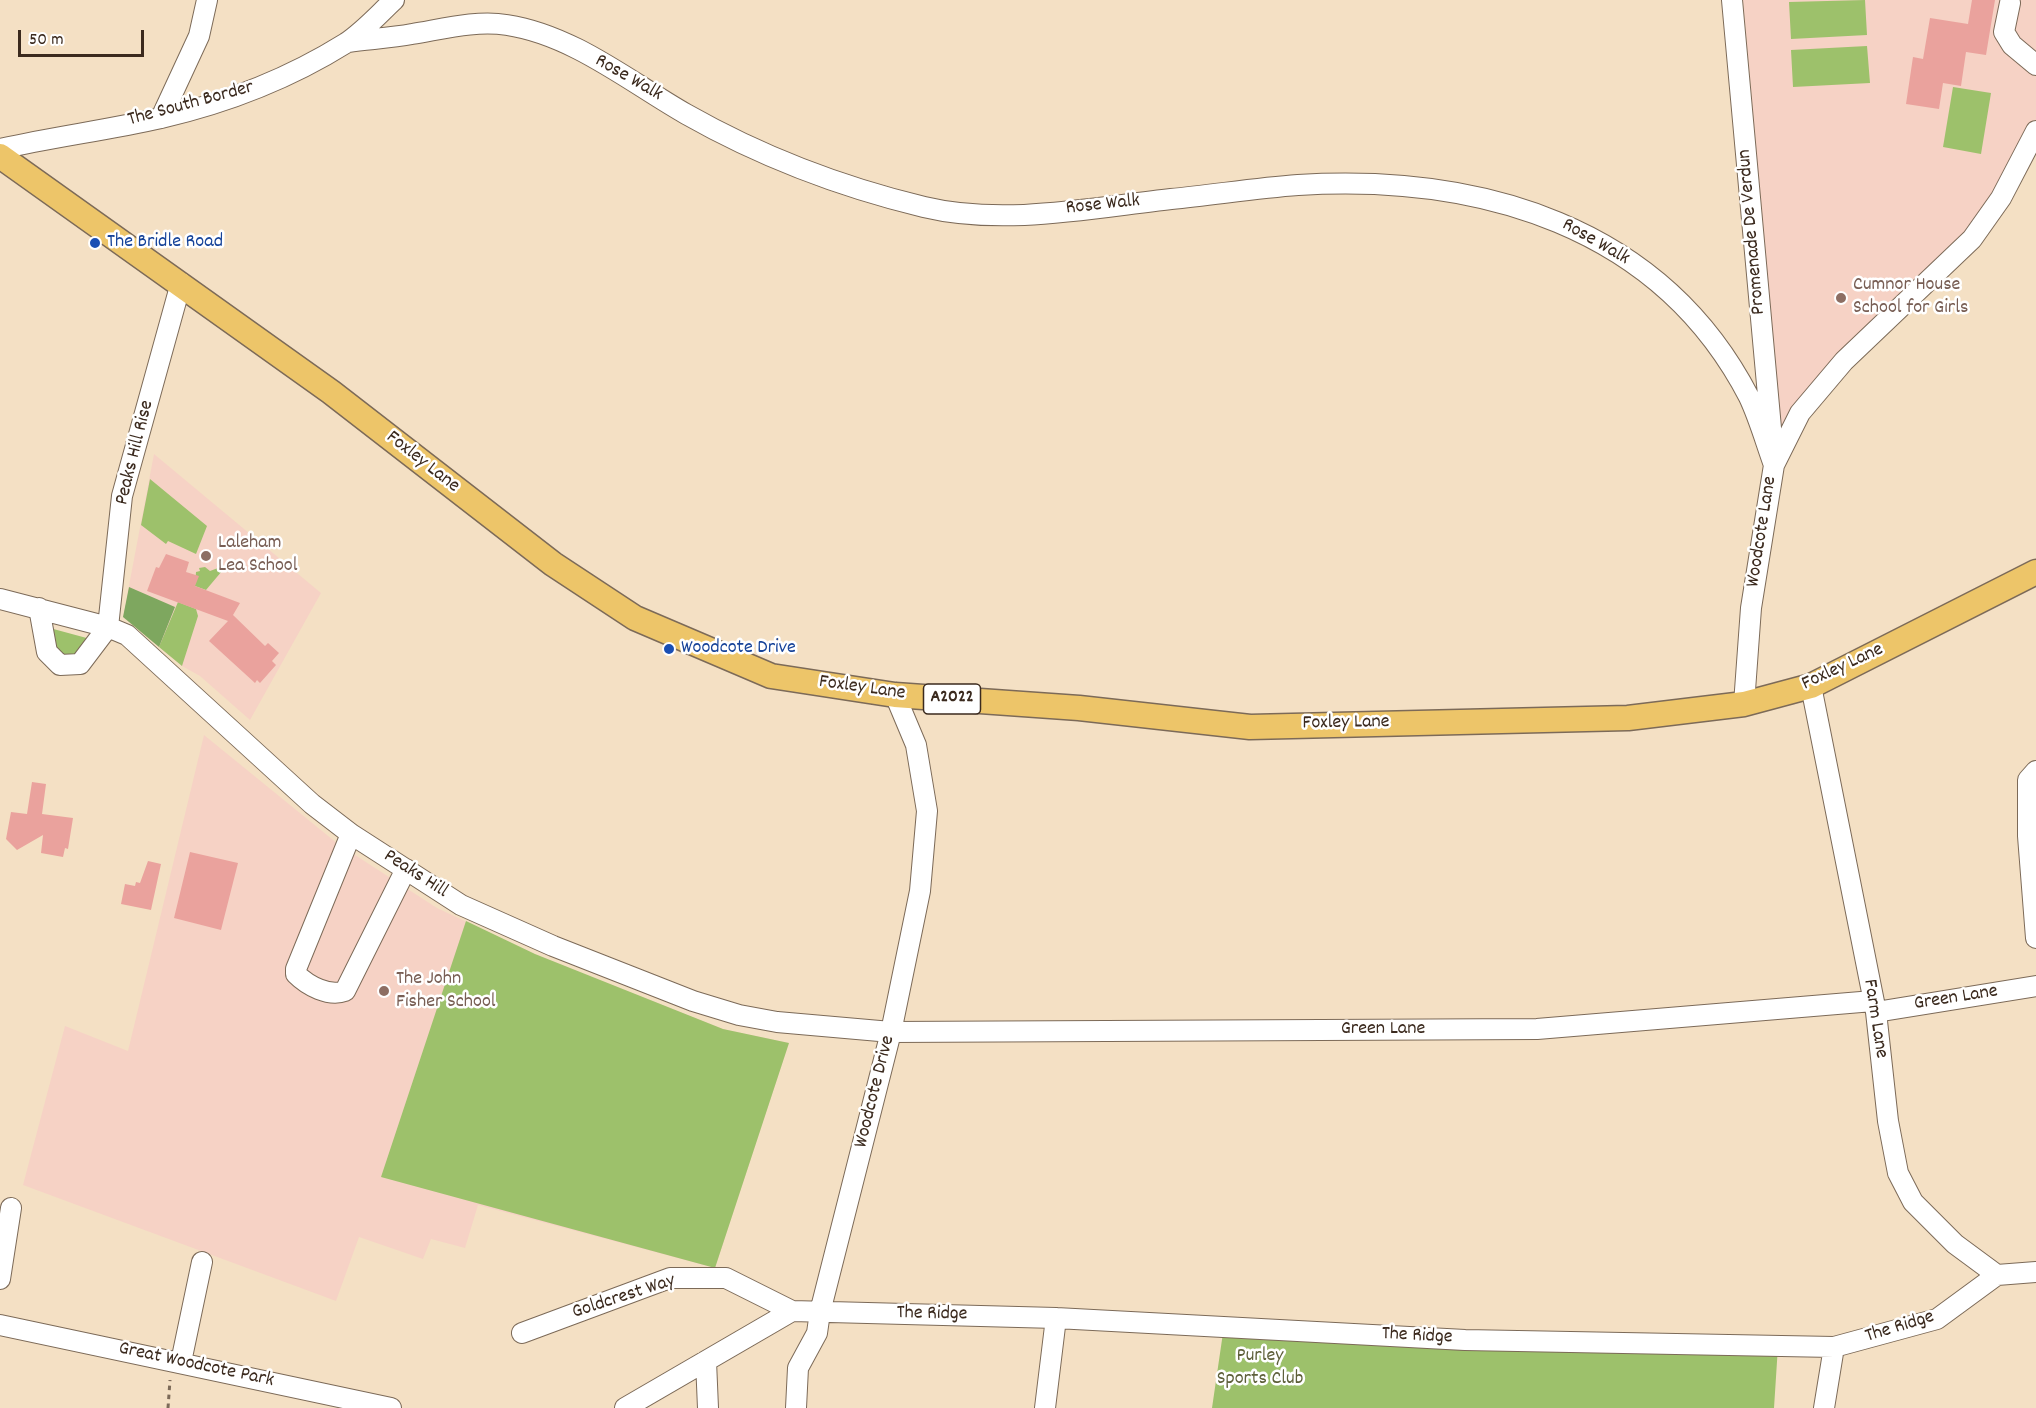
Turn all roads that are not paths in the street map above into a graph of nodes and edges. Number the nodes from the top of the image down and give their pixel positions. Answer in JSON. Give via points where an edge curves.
{"nodes":[{"id":1,"x":207,"y":0,"type":"edge"},
{"id":2,"x":394,"y":0,"type":"edge"},
{"id":3,"x":1732,"y":0,"type":"edge"},
{"id":4,"x":2010,"y":3,"type":"dead end"},
{"id":5,"x":348,"y":42,"type":"junction"},
{"id":6,"x":2036,"y":65,"type":"edge"},
{"id":7,"x":161,"y":118,"type":"junction"},
{"id":8,"x":2036,"y":131,"type":"edge"},
{"id":9,"x":0,"y":149,"type":"edge"},
{"id":10,"x":0,"y":156,"type":"edge"},
{"id":11,"x":181,"y":283,"type":"junction"},
{"id":12,"x":1773,"y":465,"type":"junction"},
{"id":13,"x":2036,"y":572,"type":"edge"},
{"id":14,"x":0,"y":599,"type":"edge"},
{"id":15,"x":39,"y":608,"type":"junction"},
{"id":16,"x":108,"y":627,"type":"junction"},
{"id":17,"x":1810,"y":686,"type":"junction"},
{"id":18,"x":895,"y":695,"type":"junction"},
{"id":19,"x":1744,"y":704,"type":"junction"},
{"id":20,"x":2036,"y":771,"type":"edge"},
{"id":21,"x":351,"y":834,"type":"junction"},
{"id":22,"x":406,"y":869,"type":"junction"},
{"id":23,"x":2036,"y":938,"type":"edge"},
{"id":24,"x":2036,"y":986,"type":"edge"},
{"id":25,"x":1874,"y":1007,"type":"junction"},
{"id":26,"x":891,"y":1032,"type":"junction"},
{"id":27,"x":11,"y":1208,"type":"dead end"},
{"id":28,"x":202,"y":1262,"type":"dead end"},
{"id":29,"x":2036,"y":1272,"type":"edge"},
{"id":30,"x":1997,"y":1275,"type":"junction"},
{"id":31,"x":0,"y":1279,"type":"edge"},
{"id":32,"x":792,"y":1311,"type":"junction"},
{"id":33,"x":820,"y":1312,"type":"junction"},
{"id":34,"x":1056,"y":1318,"type":"junction"},
{"id":35,"x":0,"y":1325,"type":"edge"},
{"id":36,"x":522,"y":1333,"type":"dead end"},
{"id":37,"x":1834,"y":1347,"type":"junction"},
{"id":38,"x":706,"y":1361,"type":"junction"},
{"id":39,"x":177,"y":1362,"type":"junction"},
{"id":40,"x":392,"y":1408,"type":"edge"},
{"id":41,"x":625,"y":1408,"type":"edge"},
{"id":42,"x":708,"y":1408,"type":"edge"},
{"id":43,"x":796,"y":1408,"type":"edge"},
{"id":44,"x":1045,"y":1408,"type":"edge"},
{"id":45,"x":1824,"y":1408,"type":"edge"}],
"edges":[{"from":1,"to":7,"type":"street","via":[[199,36]]},
{"from":2,"to":5,"type":"street","name":"The South Border"},
{"from":3,"to":12,"type":"street","name":"Promenade De Verdun"},
{"from":4,"to":6,"type":"street","via":[[2004,32],[2012,45]]},
{"from":5,"to":7,"type":"street","name":"The South Border","via":[[292,73],[240,95]]},
{"from":5,"to":12,"type":"street","name":"Rose Walk","via":[[471,25],[506,25],[570,47],[761,152],[871,192],[958,214],[1019,214],[1298,185],[1353,184],[1443,191],[1516,207],[1592,237],[1633,264],[1686,309],[1725,357],[1750,400]]},
{"from":7,"to":9,"type":"street","name":"The South Border"},
{"from":8,"to":12,"type":"street","name":"Woodcote Lane","via":[[2001,198],[1972,238],[1844,361],[1800,413]]},
{"from":10,"to":11,"type":"main road","name":"Foxley Lane","number":"A2022"},
{"from":11,"to":16,"type":"street","name":"Peaks Hill Rise","via":[[122,496]]},
{"from":11,"to":18,"type":"main road","name":"Foxley Lane","number":"A2022","via":[[331,392],[552,564],[635,618],[771,676]]},
{"from":12,"to":19,"type":"street","name":"Woodcote Lane","via":[[1751,608]]},
{"from":13,"to":17,"type":"main road","name":"Foxley Lane","number":"A2022"},
{"from":14,"to":15,"type":"street","name":"Peaks Hill"},
{"from":15,"to":16,"type":"street","name":"Peaks Hill"},
{"from":15,"to":16,"type":"street","via":[[47,652],[60,665],[80,664]]},
{"from":16,"to":21,"type":"street","name":"Peaks Hill","via":[[127,635],[150,653],[275,772]]},
{"from":17,"to":19,"type":"main road","name":"Foxley Lane","number":"A2022"},
{"from":17,"to":25,"type":"street","name":"Farm Lane"},
{"from":18,"to":19,"type":"main road","name":"Foxley Lane","number":"A2022","via":[[1079,708],[1250,727],[1628,718]]},
{"from":18,"to":26,"type":"street","name":"Woodcote Drive","via":[[916,745],[927,811],[920,891]]},
{"from":20,"to":23,"type":"street","via":[[2028,780],[2028,836]]},
{"from":21,"to":22,"type":"street","name":"Peaks Hill"},
{"from":21,"to":22,"type":"street","via":[[297,969],[301,980],[328,993],[345,991]]},
{"from":22,"to":26,"type":"street","name":"Peaks Hill","via":[[461,905],[693,1001],[777,1022]]},
{"from":24,"to":25,"type":"street","name":"Green Lane"},
{"from":25,"to":26,"type":"street","name":"Green Lane","via":[[1536,1029]]},
{"from":25,"to":30,"type":"street","name":"Farm Lane","via":[[1898,1173],[1913,1202],[1955,1245]]},
{"from":26,"to":33,"type":"street","name":"Woodcote Drive"},
{"from":27,"to":31,"type":"street"},
{"from":28,"to":39,"type":"street"},
{"from":29,"to":30,"type":"street"},
{"from":30,"to":37,"type":"street","name":"The Ridge","via":[[1937,1319]]},
{"from":32,"to":33,"type":"street"},
{"from":32,"to":36,"type":"street","name":"Goldcrest Way","via":[[726,1278],[670,1278]]},
{"from":32,"to":38,"type":"street"},
{"from":33,"to":34,"type":"street","name":"The Ridge"},
{"from":33,"to":43,"type":"street","name":"Woodcote Drive","via":[[817,1333],[798,1368]]},
{"from":34,"to":37,"type":"street","name":"The Ridge","via":[[1465,1340]]},
{"from":34,"to":44,"type":"street"},
{"from":35,"to":39,"type":"street","name":"Great Woodcote Park"},
{"from":37,"to":45,"type":"street"},
{"from":38,"to":41,"type":"street"},
{"from":38,"to":42,"type":"street"},
{"from":39,"to":40,"type":"street","name":"Great Woodcote Park"}]}
